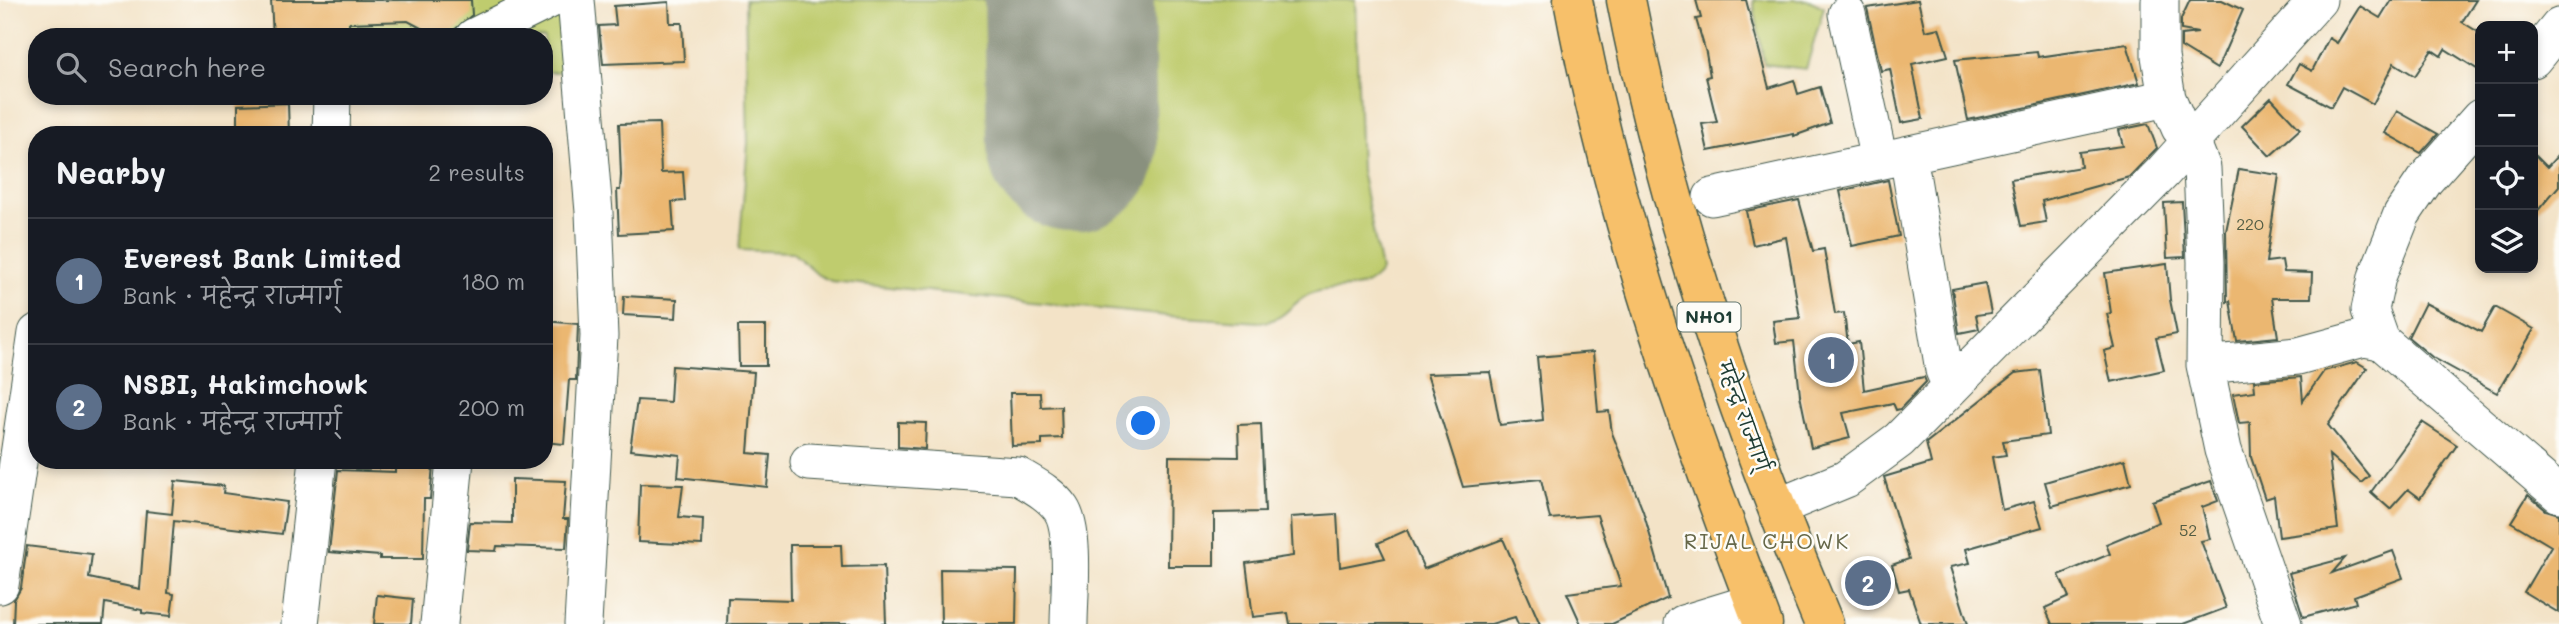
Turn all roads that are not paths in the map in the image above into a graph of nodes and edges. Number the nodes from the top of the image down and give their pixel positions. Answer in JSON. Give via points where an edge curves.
{"nodes":[{"id":1,"x":550,"y":0,"type":"edge"},
{"id":2,"x":576,"y":0,"type":"edge"},
{"id":3,"x":1573,"y":0,"type":"edge"},
{"id":4,"x":1626,"y":0,"type":"edge"},
{"id":5,"x":2160,"y":0,"type":"edge"},
{"id":6,"x":2318,"y":0,"type":"edge"},
{"id":7,"x":1847,"y":14,"type":"dead end"},
{"id":8,"x":2559,"y":27,"type":"edge"},
{"id":9,"x":492,"y":28,"type":"edge"},
{"id":10,"x":2538,"y":53,"type":"edge"},
{"id":11,"x":2167,"y":98,"type":"junction"},
{"id":12,"x":332,"y":105,"type":"edge"},
{"id":13,"x":2475,"y":124,"type":"edge"},
{"id":14,"x":331,"y":126,"type":"edge"},
{"id":15,"x":2190,"y":138,"type":"junction"},
{"id":16,"x":1894,"y":158,"type":"junction"},
{"id":17,"x":1712,"y":197,"type":"dead end"},
{"id":18,"x":2381,"y":341,"type":"junction"},
{"id":19,"x":2205,"y":365,"type":"junction"},
{"id":20,"x":1951,"y":387,"type":"junction"},
{"id":21,"x":28,"y":394,"type":"edge"},
{"id":22,"x":809,"y":462,"type":"dead end"},
{"id":23,"x":317,"y":469,"type":"edge"},
{"id":24,"x":454,"y":469,"type":"edge"},
{"id":25,"x":2559,"y":494,"type":"edge"},
{"id":26,"x":1778,"y":507,"type":"junction"},
{"id":27,"x":0,"y":585,"type":"edge"},
{"id":28,"x":1759,"y":613,"type":"edge"},
{"id":29,"x":300,"y":624,"type":"edge"},
{"id":30,"x":439,"y":624,"type":"edge"},
{"id":31,"x":583,"y":624,"type":"edge"},
{"id":32,"x":1069,"y":624,"type":"edge"},
{"id":33,"x":1683,"y":624,"type":"edge"},
{"id":34,"x":1824,"y":624,"type":"edge"},
{"id":35,"x":2283,"y":624,"type":"edge"}],
"edges":[{"from":1,"to":9,"type":"street"},
{"from":2,"to":31,"type":"street","via":[[599,336]]},
{"from":3,"to":28,"type":"highway","number":"NH01","via":[[1633,255],[1707,478]]},
{"from":4,"to":26,"type":"highway","name":"महेन्द्र राज्मार्ग्","number":"NH01","via":[[1674,206],[1728,376]]},
{"from":5,"to":11,"type":"street","via":[[2160,56]]},
{"from":6,"to":15,"type":"street"},
{"from":7,"to":16,"type":"street"},
{"from":8,"to":10,"type":"street"},
{"from":11,"to":15,"type":"street","via":[[2180,128]]},
{"from":11,"to":16,"type":"street"},
{"from":12,"to":14,"type":"street"},
{"from":13,"to":18,"type":"street","via":[[2402,214],[2377,277],[2370,310]]},
{"from":15,"to":19,"type":"street","via":[[2202,168]]},
{"from":15,"to":20,"type":"street","via":[[2163,172]]},
{"from":16,"to":17,"type":"street"},
{"from":16,"to":20,"type":"street"},
{"from":18,"to":19,"type":"street","via":[[2364,338],[2298,356]]},
{"from":18,"to":25,"type":"street"},
{"from":19,"to":35,"type":"street","via":[[2223,450]]},
{"from":20,"to":26,"type":"street","via":[[1899,440],[1846,479]]},
{"from":21,"to":27,"type":"street"},
{"from":22,"to":32,"type":"street","via":[[1018,476],[1045,492],[1063,510],[1068,535]]},
{"from":23,"to":29,"type":"street"},
{"from":24,"to":30,"type":"street"},
{"from":26,"to":34,"type":"highway","name":"महेन्द्र राज्मार्ग्","number":"NH01"},
{"from":28,"to":33,"type":"street"}]}
